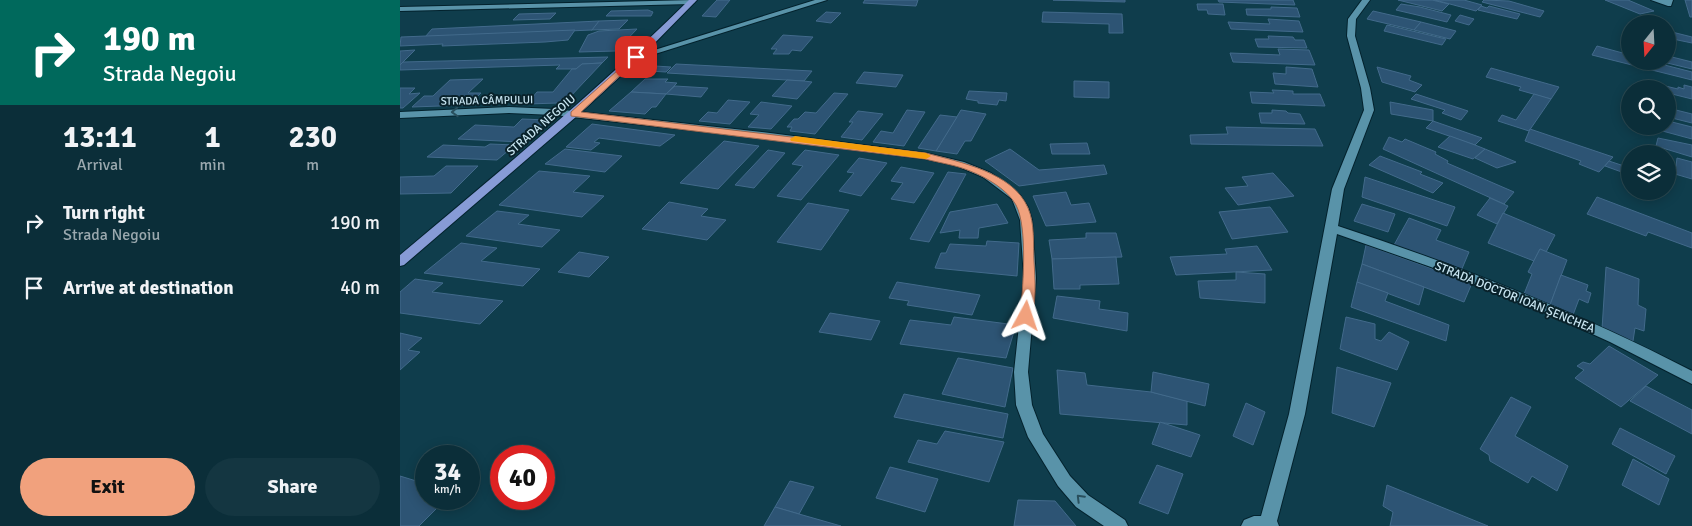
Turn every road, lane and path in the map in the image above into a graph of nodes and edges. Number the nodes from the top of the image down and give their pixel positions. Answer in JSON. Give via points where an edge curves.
{"nodes":[{"id":1,"x":410,"y":0,"type":"edge"},
{"id":2,"x":823,"y":0,"type":"edge"},
{"id":3,"x":1366,"y":0,"type":"edge"},
{"id":4,"x":1655,"y":0,"type":"edge"},
{"id":5,"x":1669,"y":0,"type":"edge"},
{"id":6,"x":692,"y":1,"type":"edge"},
{"id":7,"x":400,"y":7,"type":"edge"},
{"id":8,"x":636,"y":57,"type":"junction"},
{"id":9,"x":574,"y":114,"type":"junction"},
{"id":10,"x":400,"y":115,"type":"edge"},
{"id":11,"x":1332,"y":228,"type":"junction"},
{"id":12,"x":400,"y":262,"type":"edge"},
{"id":13,"x":1692,"y":378,"type":"edge"},
{"id":14,"x":1119,"y":526,"type":"edge"},
{"id":15,"x":1262,"y":526,"type":"edge"}],
"edges":[{"from":1,"to":7,"type":"street"},
{"from":2,"to":8,"type":"street"},
{"from":3,"to":11,"type":"street","via":[[1355,13],[1350,28],[1369,96],[1369,110],[1338,189]]},
{"from":4,"to":5,"type":"street","via":[[1668,4]]},
{"from":6,"to":7,"type":"street"},
{"from":6,"to":8,"type":"main road","name":"STRADA NEGOIU"},
{"from":8,"to":9,"type":"main road","name":"STRADA NEGOIU"},
{"from":9,"to":10,"type":"street","name":"STRADA CÂMPULUI","one_way":true,"via":[[509,110]]},
{"from":9,"to":12,"type":"main road","name":"STRADA NEGOIU"},
{"from":14,"to":9,"type":"street","name":"STRADA CÂMPULUI","one_way":true,"via":[[1082,501],[1064,481],[1036,437],[1024,404],[1021,372],[1030,278],[1028,242],[1022,207],[1006,188],[974,169],[926,156]]},
{"from":11,"to":13,"type":"street","name":"STRADA DOCTOR IOAN ȘENCHEA","via":[[1557,312]]},
{"from":11,"to":15,"type":"street","via":[[1297,414]]}]}
